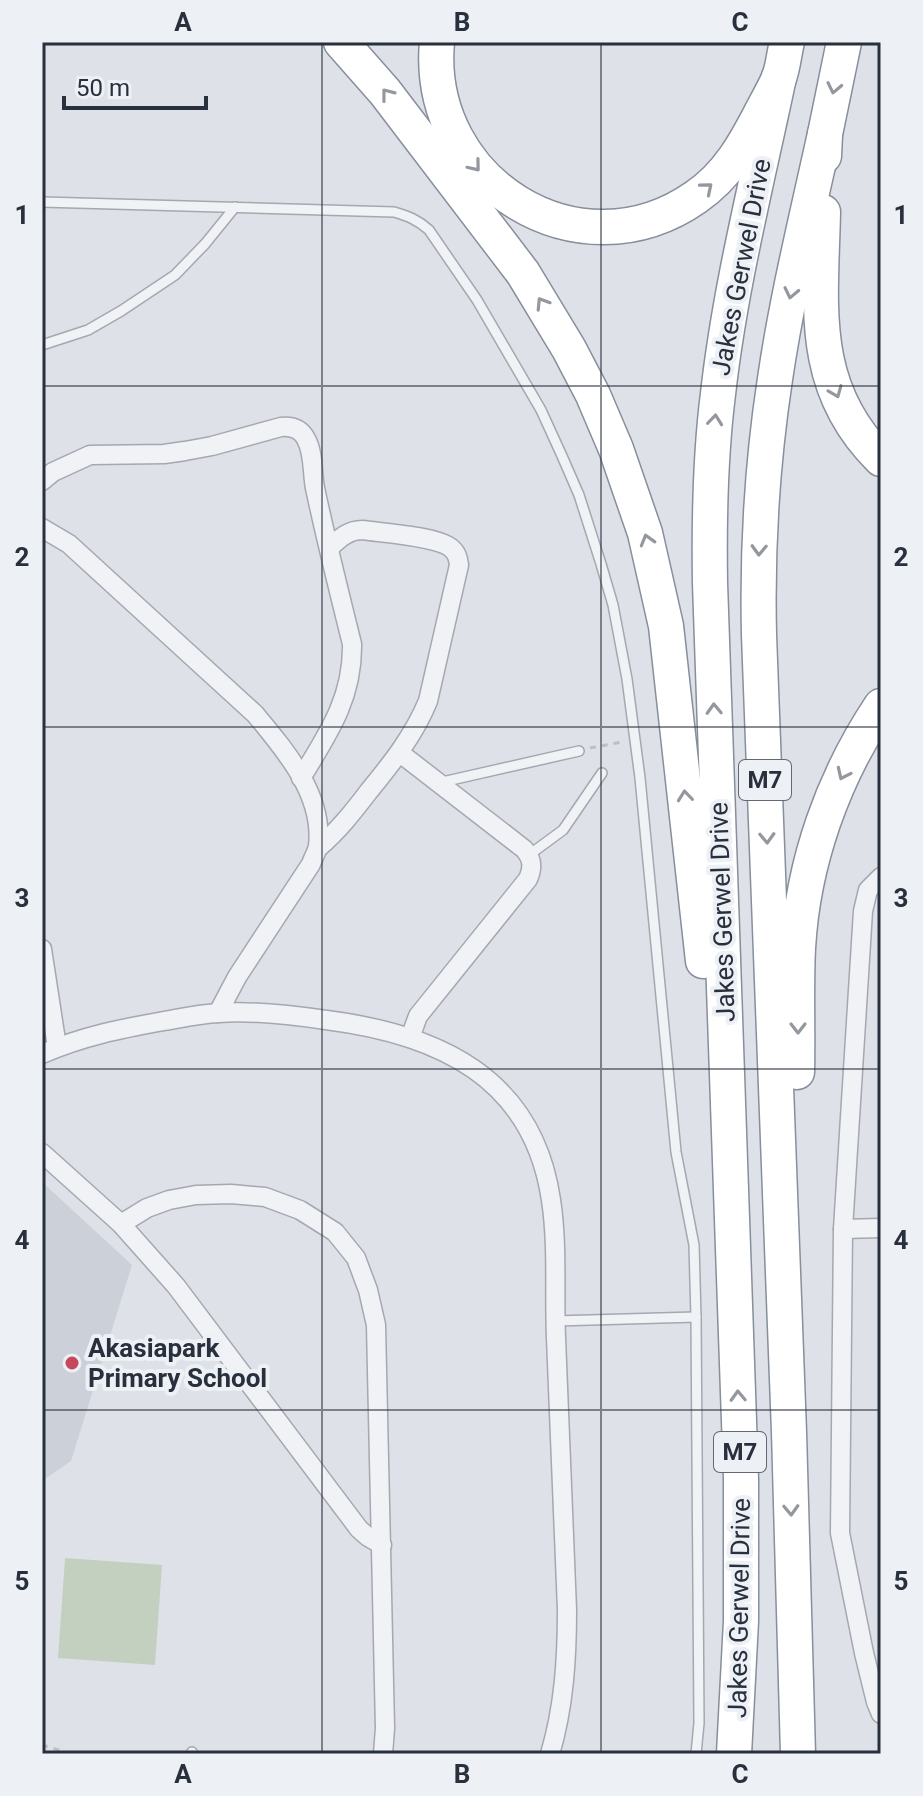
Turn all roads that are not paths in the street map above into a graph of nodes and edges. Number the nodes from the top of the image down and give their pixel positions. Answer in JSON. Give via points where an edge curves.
{"nodes":[{"id":1,"x":341,"y":42,"type":"edge"},
{"id":2,"x":437,"y":42,"type":"edge"},
{"id":3,"x":787,"y":42,"type":"edge"},
{"id":4,"x":844,"y":42,"type":"edge"},
{"id":5,"x":779,"y":77,"type":"junction"},
{"id":6,"x":825,"y":134,"type":"junction"},
{"id":7,"x":42,"y":202,"type":"edge"},
{"id":8,"x":235,"y":207,"type":"junction"},
{"id":9,"x":42,"y":345,"type":"edge"},
{"id":10,"x":881,"y":459,"type":"edge"},
{"id":11,"x":42,"y":481,"type":"edge"},
{"id":12,"x":321,"y":515,"type":"junction"},
{"id":13,"x":42,"y":528,"type":"edge"},
{"id":14,"x":354,"y":530,"type":"junction"},
{"id":15,"x":329,"y":548,"type":"junction"},
{"id":16,"x":881,"y":706,"type":"edge"},
{"id":17,"x":579,"y":751,"type":"road end"},
{"id":18,"x":400,"y":753,"type":"junction"},
{"id":19,"x":602,"y":773,"type":"dead end"},
{"id":20,"x":301,"y":778,"type":"junction"},
{"id":21,"x":438,"y":783,"type":"junction"},
{"id":22,"x":318,"y":848,"type":"junction"},
{"id":23,"x":529,"y":855,"type":"junction"},
{"id":24,"x":881,"y":877,"type":"edge"},
{"id":25,"x":42,"y":949,"type":"edge"},
{"id":26,"x":218,"y":1013,"type":"junction"},
{"id":27,"x":410,"y":1038,"type":"junction"},
{"id":28,"x":50,"y":1051,"type":"edge"},
{"id":29,"x":730,"y":1151,"type":"junction"},
{"id":30,"x":42,"y":1153,"type":"edge"},
{"id":31,"x":121,"y":1224,"type":"junction"},
{"id":32,"x":881,"y":1228,"type":"edge"},
{"id":33,"x":843,"y":1229,"type":"junction"},
{"id":34,"x":696,"y":1317,"type":"junction"},
{"id":35,"x":555,"y":1321,"type":"junction"},
{"id":36,"x":789,"y":1432,"type":"junction"},
{"id":37,"x":382,"y":1545,"type":"junction"},
{"id":38,"x":881,"y":1714,"type":"edge"},
{"id":39,"x":383,"y":1754,"type":"edge"},
{"id":40,"x":550,"y":1754,"type":"edge"},
{"id":41,"x":696,"y":1754,"type":"edge"},
{"id":42,"x":734,"y":1754,"type":"edge"},
{"id":43,"x":798,"y":1754,"type":"edge"}],
"edges":[{"from":29,"to":1,"type":"highway","one_way":true,"via":[[718,1111],[670,648],[627,477],[593,395],[535,292],[385,92]]},
{"from":2,"to":5,"type":"highway","one_way":true,"via":[[445,115],[474,166],[530,210],[587,226],[652,219],[709,188],[743,148]]},
{"from":3,"to":5,"type":"highway"},
{"from":4,"to":6,"type":"highway","one_way":true},
{"from":29,"to":5,"type":"highway","name":"Jakes Gerwel Drive","number":"M7","one_way":true,"via":[[710,497],[726,336]]},
{"from":6,"to":10,"type":"highway","one_way":true,"via":[[821,308],[826,360],[845,413]]},
{"from":6,"to":36,"type":"highway","name":"Jakes Gerwel Drive","number":"M7","one_way":true,"via":[[775,378],[759,566]]},
{"from":7,"to":8,"type":"lane"},
{"from":8,"to":9,"type":"lane","via":[[175,275],[88,330]]},
{"from":8,"to":34,"type":"lane","via":[[394,212],[419,221],[477,300],[525,381],[579,495],[613,605],[636,740],[674,1139],[694,1245]]},
{"from":11,"to":12,"type":"street","via":[[90,455],[174,453],[290,426],[306,437]]},
{"from":12,"to":14,"type":"street"},
{"from":12,"to":15,"type":"street"},
{"from":13,"to":20,"type":"street","via":[[69,544],[255,714]]},
{"from":14,"to":15,"type":"street"},
{"from":14,"to":18,"type":"street","via":[[440,542],[458,557],[428,701]]},
{"from":15,"to":20,"type":"street","via":[[352,644],[351,673],[339,713]]},
{"from":16,"to":36,"type":"highway","one_way":true,"via":[[831,802],[802,912],[796,1374]]},
{"from":17,"to":21,"type":"lane"},
{"from":18,"to":21,"type":"street"},
{"from":18,"to":22,"type":"street"},
{"from":19,"to":23,"type":"lane","via":[[563,830]]},
{"from":20,"to":22,"type":"street","via":[[313,801]]},
{"from":21,"to":23,"type":"street"},
{"from":22,"to":26,"type":"street"},
{"from":23,"to":27,"type":"street","via":[[528,879],[418,1016]]},
{"from":24,"to":33,"type":"street","via":[[868,890],[863,911]]},
{"from":25,"to":28,"type":"street"},
{"from":26,"to":27,"type":"street","via":[[300,1016]]},
{"from":26,"to":28,"type":"street","via":[[87,1036]]},
{"from":27,"to":35,"type":"street","via":[[476,1070],[505,1096],[532,1134],[551,1201]]},
{"from":42,"to":29,"type":"highway","name":"Jakes Gerwel Drive","number":"M7","one_way":true,"via":[[742,1531]]},
{"from":30,"to":31,"type":"street"},
{"from":31,"to":37,"type":"street","via":[[176,1286],[359,1529]]},
{"from":31,"to":37,"type":"street","via":[[169,1200],[231,1194],[265,1197],[300,1210],[335,1232],[356,1258],[376,1325]]},
{"from":32,"to":33,"type":"street"},
{"from":33,"to":38,"type":"street","via":[[840,1533]]},
{"from":34,"to":35,"type":"lane"},
{"from":34,"to":41,"type":"lane"},
{"from":35,"to":40,"type":"street","via":[[567,1657]]},
{"from":36,"to":43,"type":"highway","name":"Jakes Gerwel Drive","number":"M7","one_way":true},
{"from":37,"to":39,"type":"street"}]}
